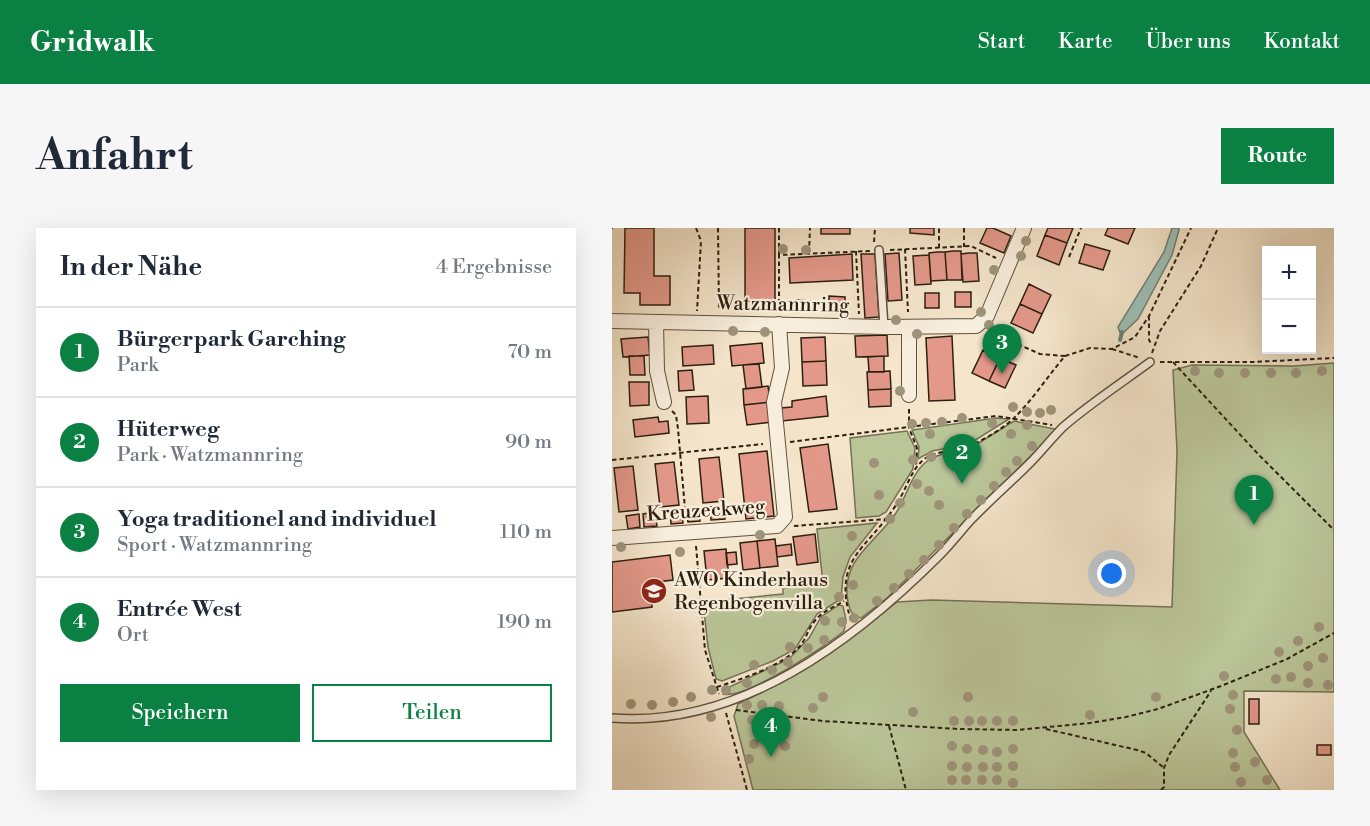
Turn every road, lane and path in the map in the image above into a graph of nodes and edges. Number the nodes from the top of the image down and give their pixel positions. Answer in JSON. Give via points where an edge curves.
{"nodes":[{"id":1,"x":696,"y":228,"type":"edge"},
{"id":2,"x":718,"y":228,"type":"edge"},
{"id":3,"x":779,"y":228,"type":"edge"},
{"id":4,"x":810,"y":228,"type":"edge"},
{"id":5,"x":875,"y":228,"type":"edge"},
{"id":6,"x":939,"y":228,"type":"edge"},
{"id":7,"x":964,"y":228,"type":"edge"},
{"id":8,"x":1024,"y":228,"type":"edge"},
{"id":9,"x":1081,"y":228,"type":"edge"},
{"id":10,"x":1191,"y":228,"type":"edge"},
{"id":11,"x":1218,"y":228,"type":"edge"},
{"id":12,"x":964,"y":246,"type":"dead end"},
{"id":13,"x":876,"y":247,"type":"joint"},
{"id":14,"x":939,"y":248,"type":"dead end"},
{"id":15,"x":905,"y":249,"type":"dead end"},
{"id":16,"x":856,"y":251,"type":"dead end"},
{"id":17,"x":809,"y":253,"type":"dead end"},
{"id":18,"x":779,"y":255,"type":"dead end"},
{"id":19,"x":1069,"y":258,"type":"dead end"},
{"id":20,"x":696,"y":314,"type":"dead end"},
{"id":21,"x":719,"y":314,"type":"dead end"},
{"id":22,"x":1149,"y":316,"type":"junction"},
{"id":23,"x":612,"y":321,"type":"edge"},
{"id":24,"x":656,"y":322,"type":"junction"},
{"id":25,"x":779,"y":324,"type":"junction"},
{"id":26,"x":976,"y":326,"type":"junction"},
{"id":27,"x":860,"y":327,"type":"junction"},
{"id":28,"x":884,"y":327,"type":"junction"},
{"id":29,"x":909,"y":327,"type":"junction"},
{"id":30,"x":1152,"y":346,"type":"junction"},
{"id":31,"x":1112,"y":349,"type":"junction"},
{"id":32,"x":1065,"y":356,"type":"junction"},
{"id":33,"x":1334,"y":358,"type":"edge"},
{"id":34,"x":1150,"y":362,"type":"junction"},
{"id":35,"x":1173,"y":362,"type":"junction"},
{"id":36,"x":909,"y":395,"type":"joint"},
{"id":37,"x":664,"y":402,"type":"joint"},
{"id":38,"x":1014,"y":418,"type":"junction"},
{"id":39,"x":1064,"y":427,"type":"junction"},
{"id":40,"x":909,"y":428,"type":"junction"},
{"id":41,"x":778,"y":443,"type":"junction"},
{"id":42,"x":966,"y":447,"type":"junction"},
{"id":43,"x":680,"y":452,"type":"junction"},
{"id":44,"x":967,"y":456,"type":"dead end"},
{"id":45,"x":612,"y":460,"type":"edge"},
{"id":46,"x":916,"y":470,"type":"junction"},
{"id":47,"x":785,"y":517,"type":"junction"},
{"id":48,"x":887,"y":519,"type":"junction"},
{"id":49,"x":1334,"y":530,"type":"edge"},
{"id":50,"x":690,"y":532,"type":"junction"},
{"id":51,"x":612,"y":538,"type":"edge"},
{"id":52,"x":844,"y":601,"type":"junction"},
{"id":53,"x":856,"y":630,"type":"junction"},
{"id":54,"x":1334,"y":633,"type":"edge"},
{"id":55,"x":716,"y":687,"type":"junction"},
{"id":56,"x":1212,"y":690,"type":"junction"},
{"id":57,"x":723,"y":703,"type":"junction"},
{"id":58,"x":612,"y":718,"type":"edge"},
{"id":59,"x":889,"y":726,"type":"junction"},
{"id":60,"x":1042,"y":728,"type":"junction"},
{"id":61,"x":1164,"y":768,"type":"junction"},
{"id":62,"x":1164,"y":789,"type":"edge"},
{"id":63,"x":747,"y":790,"type":"edge"},
{"id":64,"x":906,"y":790,"type":"edge"}],
"edges":[{"from":1,"to":20,"type":"path","via":[[701,241]]},
{"from":2,"to":21,"type":"path"},
{"from":3,"to":18,"type":"path"},
{"from":4,"to":17,"type":"path"},
{"from":5,"to":13,"type":"path"},
{"from":6,"to":14,"type":"path"},
{"from":7,"to":12,"type":"path"},
{"from":8,"to":26,"type":"street","via":[[987,316]]},
{"from":9,"to":19,"type":"path"},
{"from":10,"to":22,"type":"path"},
{"from":11,"to":30,"type":"path","via":[[1201,266]]},
{"from":13,"to":28,"type":"lane"},
{"from":15,"to":29,"type":"path"},
{"from":16,"to":27,"type":"path"},
{"from":22,"to":30,"type":"path"},
{"from":22,"to":31,"type":"path","via":[[1136,337]]},
{"from":23,"to":24,"type":"street","name":"Watzmannring"},
{"from":24,"to":25,"type":"street","name":"Watzmannring"},
{"from":24,"to":37,"type":"street","via":[[657,371]]},
{"from":25,"to":27,"type":"street","name":"Watzmannring"},
{"from":25,"to":41,"type":"street","name":"Kreuzeckweg","via":[[782,368],[774,402]]},
{"from":26,"to":29,"type":"street","name":"Watzmannring"},
{"from":26,"to":32,"type":"path","via":[[1040,354]]},
{"from":27,"to":28,"type":"street","name":"Watzmannring"},
{"from":28,"to":29,"type":"street","name":"Watzmannring"},
{"from":29,"to":36,"type":"street"},
{"from":30,"to":34,"type":"path"},
{"from":31,"to":32,"type":"path","via":[[1090,348]]},
{"from":31,"to":34,"type":"path"},
{"from":32,"to":38,"type":"path"},
{"from":33,"to":35,"type":"path"},
{"from":34,"to":35,"type":"path"},
{"from":34,"to":39,"type":"lane"},
{"from":35,"to":49,"type":"path"},
{"from":36,"to":40,"type":"path"},
{"from":37,"to":43,"type":"path","via":[[676,416]]},
{"from":38,"to":39,"type":"path"},
{"from":38,"to":40,"type":"path","via":[[996,416]]},
{"from":38,"to":42,"type":"path"},
{"from":39,"to":53,"type":"lane","via":[[941,554]]},
{"from":40,"to":41,"type":"path"},
{"from":40,"to":46,"type":"path","via":[[917,448]]},
{"from":41,"to":43,"type":"path"},
{"from":41,"to":47,"type":"street","name":"Kreuzeckweg"},
{"from":42,"to":44,"type":"path"},
{"from":42,"to":46,"type":"path","via":[[931,455]]},
{"from":43,"to":45,"type":"path"},
{"from":43,"to":50,"type":"path"},
{"from":46,"to":48,"type":"path"},
{"from":47,"to":48,"type":"path","via":[[795,527]]},
{"from":47,"to":50,"type":"street","name":"Kreuzeckweg","via":[[777,526]]},
{"from":48,"to":52,"type":"path","via":[[849,565]]},
{"from":50,"to":51,"type":"street","name":"Kreuzeckweg"},
{"from":50,"to":55,"type":"path","via":[[705,650]]},
{"from":52,"to":53,"type":"path"},
{"from":52,"to":55,"type":"path","via":[[821,614],[802,645],[787,657]]},
{"from":53,"to":57,"type":"lane","via":[[803,666]]},
{"from":54,"to":56,"type":"path","via":[[1287,659]]},
{"from":55,"to":57,"type":"path"},
{"from":56,"to":60,"type":"path","via":[[1126,717]]},
{"from":56,"to":61,"type":"path"},
{"from":57,"to":58,"type":"lane","via":[[643,720]]},
{"from":57,"to":59,"type":"path","via":[[740,711]]},
{"from":57,"to":63,"type":"path"},
{"from":59,"to":60,"type":"path"},
{"from":59,"to":64,"type":"path"},
{"from":60,"to":61,"type":"path","via":[[1137,750]]},
{"from":61,"to":62,"type":"path"}]}
